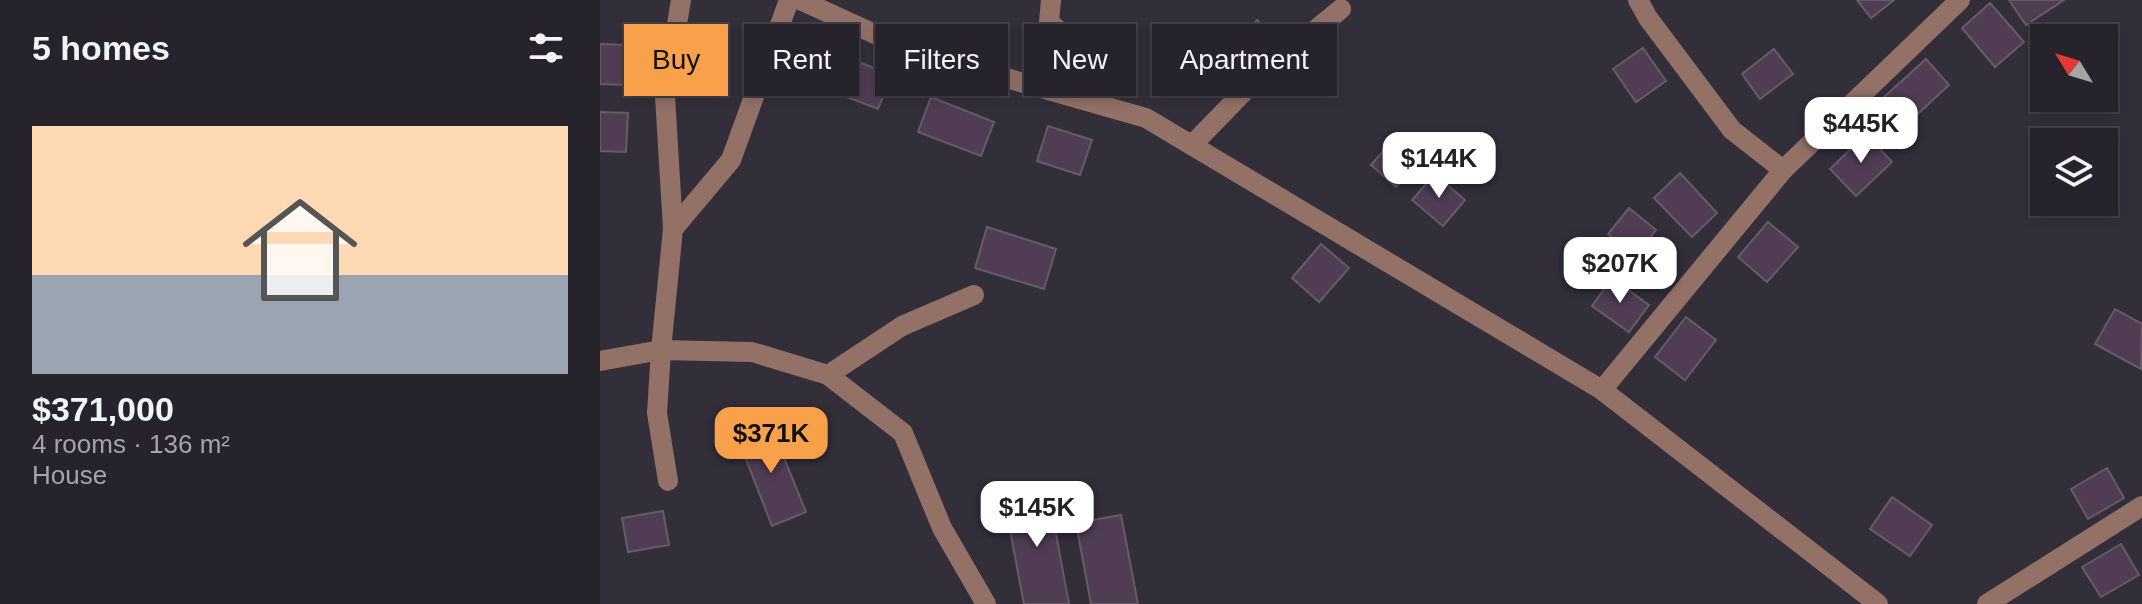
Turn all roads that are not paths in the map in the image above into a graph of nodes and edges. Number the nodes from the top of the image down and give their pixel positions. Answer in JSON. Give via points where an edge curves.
{"nodes":[{"id":1,"x":681,"y":0,"type":"edge"},
{"id":2,"x":789,"y":0,"type":"edge"},
{"id":3,"x":800,"y":0,"type":"edge"},
{"id":4,"x":1051,"y":0,"type":"edge"},
{"id":5,"x":1638,"y":0,"type":"edge"},
{"id":6,"x":1960,"y":0,"type":"edge"},
{"id":7,"x":1341,"y":9,"type":"dead end"},
{"id":8,"x":1083,"y":99,"type":"junction"},
{"id":9,"x":1192,"y":145,"type":"junction"},
{"id":10,"x":1783,"y":170,"type":"junction"},
{"id":11,"x":673,"y":229,"type":"junction"},
{"id":12,"x":974,"y":295,"type":"dead end"},
{"id":13,"x":661,"y":350,"type":"junction"},
{"id":14,"x":600,"y":361,"type":"edge"},
{"id":15,"x":828,"y":375,"type":"junction"},
{"id":16,"x":1602,"y":390,"type":"junction"},
{"id":17,"x":668,"y":481,"type":"dead end"},
{"id":18,"x":2142,"y":506,"type":"edge"},
{"id":19,"x":986,"y":604,"type":"edge"},
{"id":20,"x":1878,"y":604,"type":"edge"},
{"id":21,"x":1987,"y":604,"type":"edge"}],
"edges":[{"from":1,"to":11,"type":"street","via":[[665,96]]},
{"from":2,"to":11,"type":"street","via":[[731,160]]},
{"from":3,"to":8,"type":"street","via":[[912,51]]},
{"from":4,"to":8,"type":"street","via":[[1049,22],[1092,60]]},
{"from":5,"to":10,"type":"street","via":[[1732,130]]},
{"from":6,"to":10,"type":"street"},
{"from":7,"to":9,"type":"street","via":[[1261,74]]},
{"from":8,"to":9,"type":"street","via":[[1146,118]]},
{"from":9,"to":16,"type":"street"},
{"from":10,"to":16,"type":"street"},
{"from":11,"to":13,"type":"street"},
{"from":12,"to":15,"type":"street","via":[[902,326]]},
{"from":13,"to":14,"type":"street"},
{"from":13,"to":15,"type":"street","via":[[752,352]]},
{"from":13,"to":17,"type":"street","via":[[657,413]]},
{"from":15,"to":19,"type":"street","via":[[903,433],[942,528]]},
{"from":16,"to":20,"type":"street"},
{"from":18,"to":21,"type":"street"}]}
